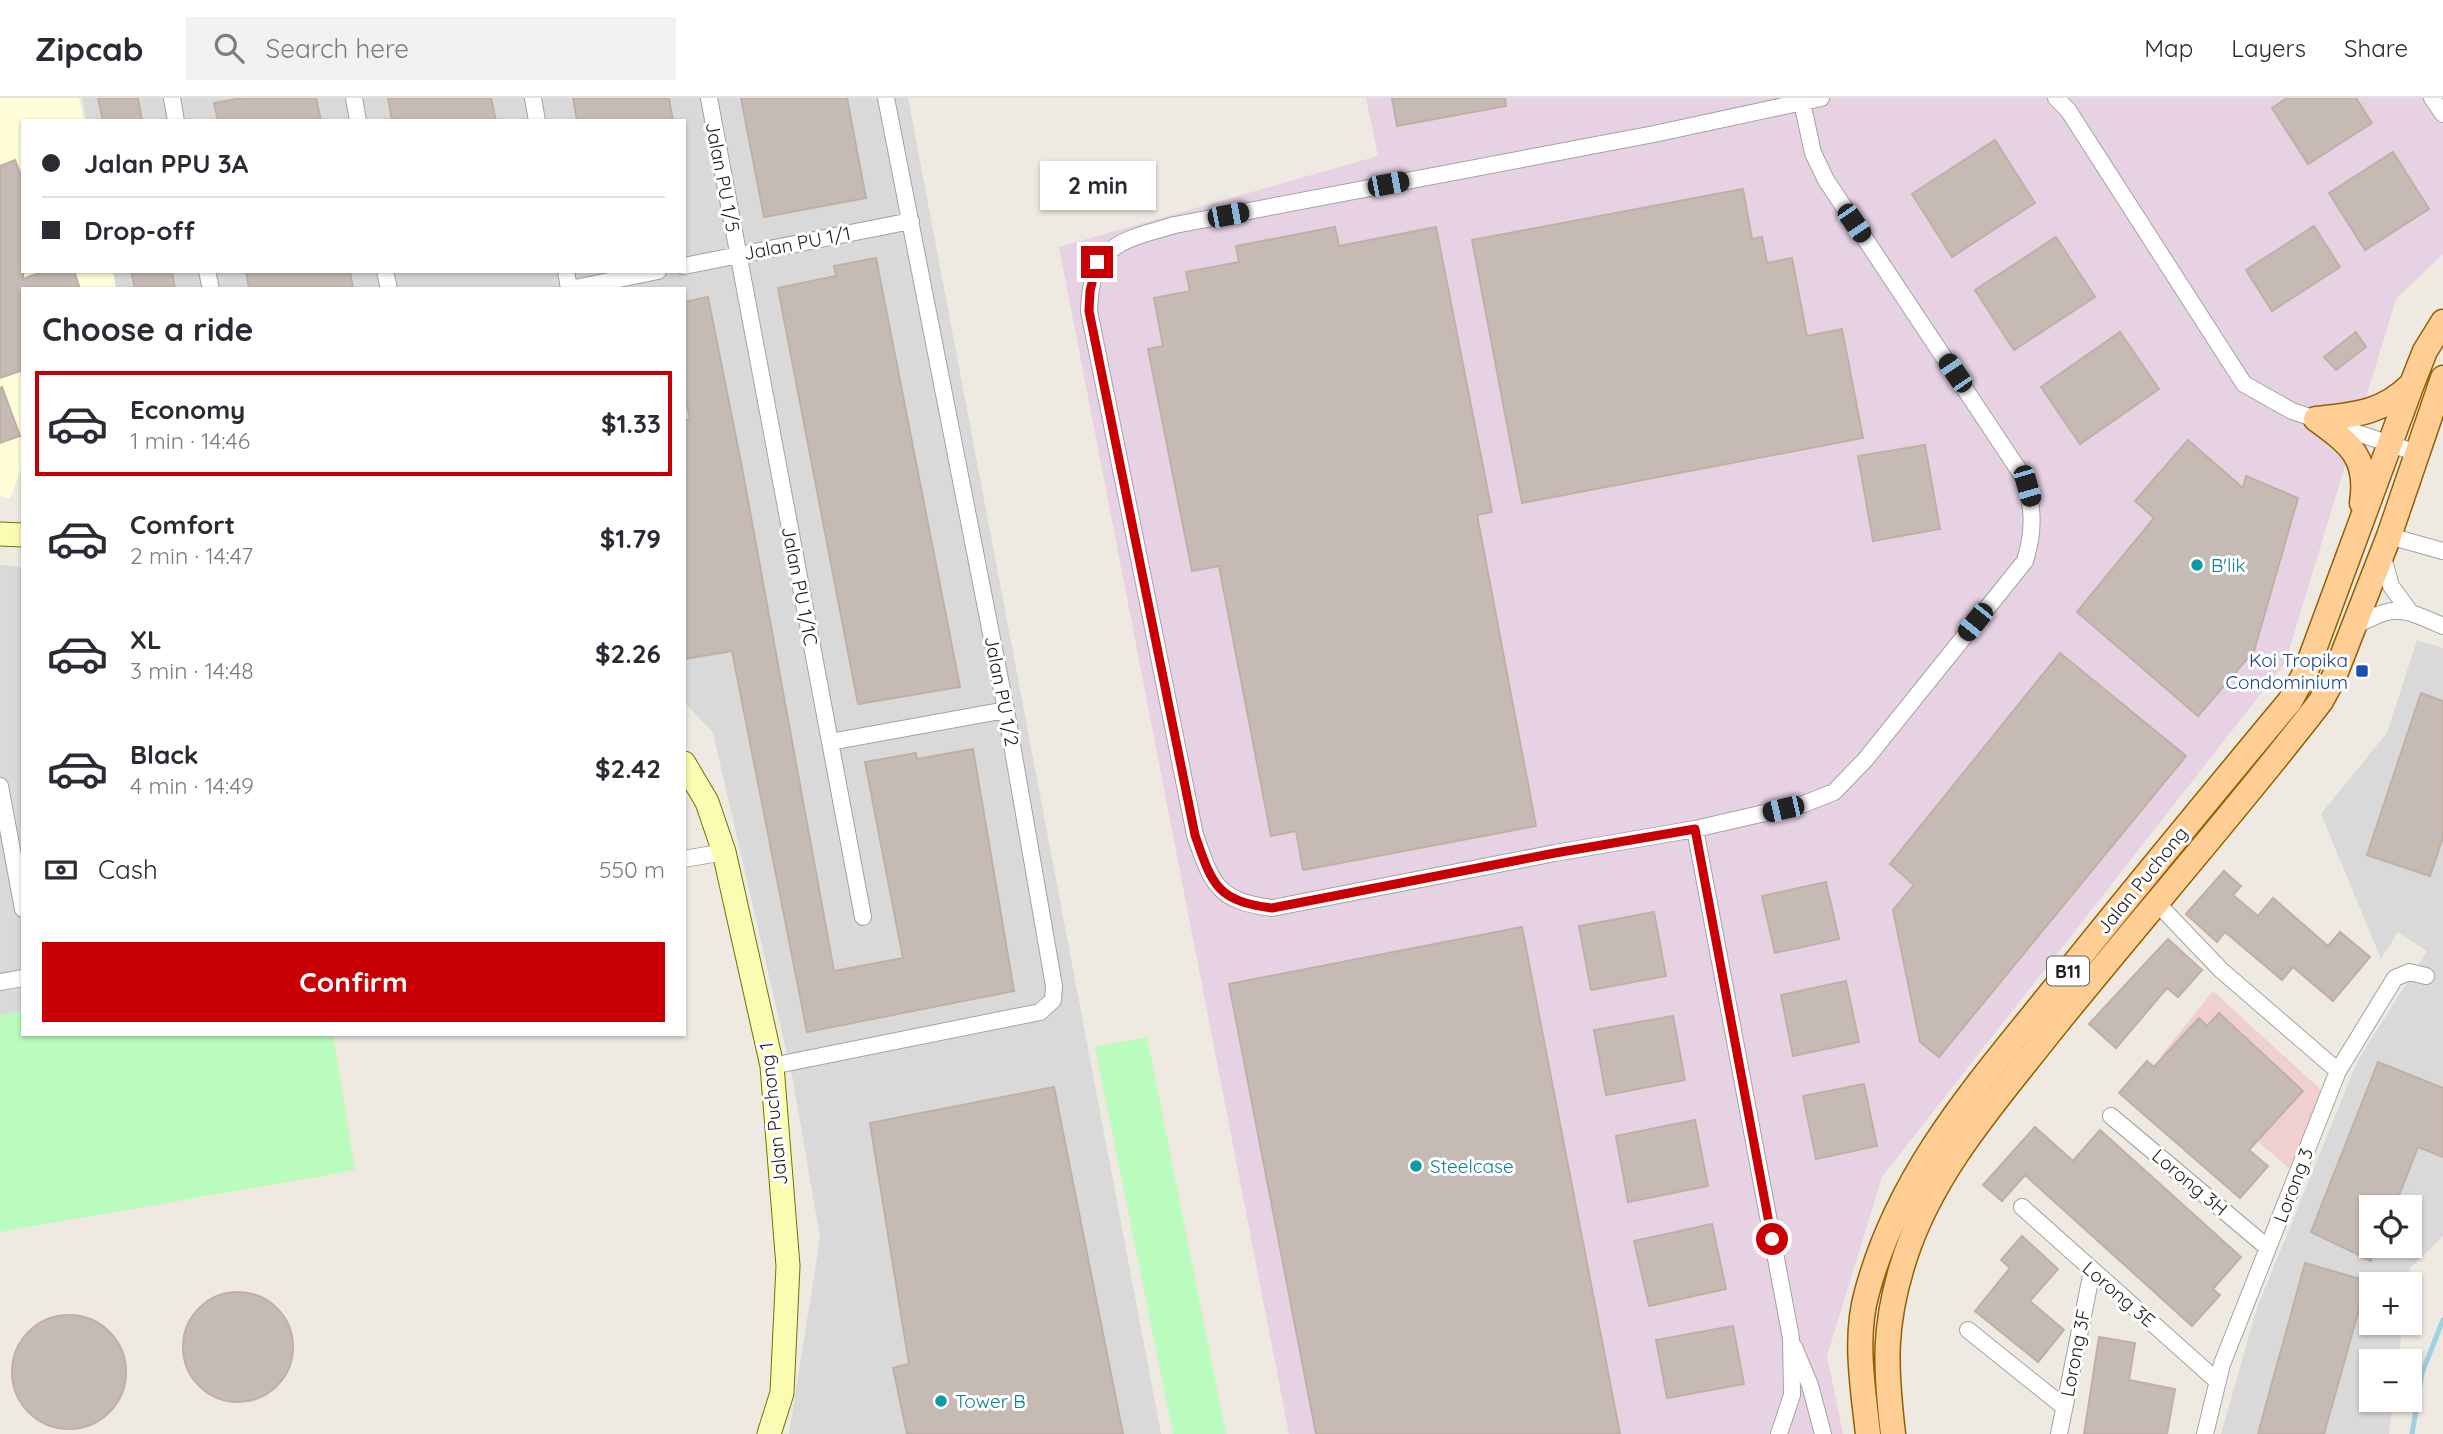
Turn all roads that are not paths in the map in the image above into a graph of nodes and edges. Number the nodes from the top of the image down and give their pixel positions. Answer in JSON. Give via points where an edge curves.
{"nodes":[{"id":1,"x":172,"y":98,"type":"edge"},
{"id":2,"x":354,"y":98,"type":"edge"},
{"id":3,"x":533,"y":98,"type":"edge"},
{"id":4,"x":709,"y":98,"type":"edge"},
{"id":5,"x":886,"y":98,"type":"edge"},
{"id":6,"x":1821,"y":98,"type":"edge"},
{"id":7,"x":2056,"y":98,"type":"edge"},
{"id":8,"x":2432,"y":98,"type":"edge"},
{"id":9,"x":1802,"y":102,"type":"junction"},
{"id":10,"x":2443,"y":114,"type":"edge"},
{"id":11,"x":176,"y":119,"type":"edge"},
{"id":12,"x":358,"y":119,"type":"edge"},
{"id":13,"x":537,"y":119,"type":"edge"},
{"id":14,"x":911,"y":220,"type":"junction"},
{"id":15,"x":738,"y":255,"type":"junction"},
{"id":16,"x":686,"y":266,"type":"edge"},
{"id":17,"x":648,"y":273,"type":"edge"},
{"id":18,"x":579,"y":287,"type":"edge"},
{"id":19,"x":2443,"y":322,"type":"edge"},
{"id":20,"x":2443,"y":378,"type":"edge"},
{"id":21,"x":2412,"y":384,"type":"junction"},
{"id":22,"x":2316,"y":419,"type":"junction"},
{"id":23,"x":2392,"y":444,"type":"junction"},
{"id":24,"x":2417,"y":453,"type":"junction"},
{"id":25,"x":2356,"y":538,"type":"junction"},
{"id":26,"x":2386,"y":545,"type":"junction"},
{"id":27,"x":2443,"y":551,"type":"edge"},
{"id":28,"x":2410,"y":612,"type":"junction"},
{"id":29,"x":2443,"y":626,"type":"edge"},
{"id":30,"x":2353,"y":627,"type":"junction"},
{"id":31,"x":1006,"y":710,"type":"junction"},
{"id":32,"x":830,"y":742,"type":"junction"},
{"id":33,"x":686,"y":766,"type":"edge"},
{"id":34,"x":0,"y":786,"type":"edge"},
{"id":35,"x":1695,"y":829,"type":"junction"},
{"id":36,"x":723,"y":852,"type":"junction"},
{"id":37,"x":686,"y":859,"type":"edge"},
{"id":38,"x":21,"y":898,"type":"edge"},
{"id":39,"x":2155,"y":901,"type":"junction"},
{"id":40,"x":863,"y":917,"type":"dead end"},
{"id":41,"x":2426,"y":976,"type":"dead end"},
{"id":42,"x":21,"y":978,"type":"edge"},
{"id":43,"x":0,"y":982,"type":"edge"},
{"id":44,"x":772,"y":1066,"type":"junction"},
{"id":45,"x":2338,"y":1071,"type":"junction"},
{"id":46,"x":2111,"y":1116,"type":"dead end"},
{"id":47,"x":2022,"y":1207,"type":"dead end"},
{"id":48,"x":2268,"y":1248,"type":"junction"},
{"id":49,"x":2092,"y":1271,"type":"junction"},
{"id":50,"x":1968,"y":1330,"type":"dead end"},
{"id":51,"x":1791,"y":1338,"type":"junction"},
{"id":52,"x":2217,"y":1381,"type":"junction"},
{"id":53,"x":2064,"y":1407,"type":"junction"},
{"id":54,"x":769,"y":1434,"type":"edge"},
{"id":55,"x":1779,"y":1434,"type":"edge"},
{"id":56,"x":1823,"y":1434,"type":"edge"},
{"id":57,"x":1868,"y":1434,"type":"edge"},
{"id":58,"x":1893,"y":1434,"type":"edge"},
{"id":59,"x":2059,"y":1434,"type":"edge"},
{"id":60,"x":2206,"y":1434,"type":"edge"}],
"edges":[{"from":1,"to":11,"type":"street"},
{"from":2,"to":12,"type":"street"},
{"from":3,"to":13,"type":"street"},
{"from":4,"to":15,"type":"street","name":"Jalan PU 1/5"},
{"from":5,"to":14,"type":"street","name":"Jalan PU 1/2"},
{"from":6,"to":9,"type":"street"},
{"from":7,"to":22,"type":"street","via":[[2244,384]]},
{"from":8,"to":10,"type":"street"},
{"from":9,"to":35,"type":"street","via":[[1813,153],[1826,180],[2024,478],[2033,506],[2032,538],[2025,561],[1834,792],[1804,804]]},
{"from":9,"to":35,"type":"street","via":[[1137,235],[1097,262],[1090,291],[1089,311],[1195,835],[1209,875],[1221,893],[1244,904],[1272,908]]},
{"from":14,"to":15,"type":"street","name":"Jalan PU 1/1"},
{"from":14,"to":31,"type":"street","name":"Jalan PU 1/2"},
{"from":15,"to":16,"type":"street","name":"Jalan PU 1/1"},
{"from":15,"to":32,"type":"street","name":"Jalan PU 1/1C"},
{"from":17,"to":18,"type":"street"},
{"from":19,"to":21,"type":"main road","name":"Jalan Puchong","number":"B11"},
{"from":20,"to":24,"type":"main road","name":"Jalan Puchong","number":"B11"},
{"from":21,"to":22,"type":"main road","via":[[2396,400],[2379,408]]},
{"from":21,"to":23,"type":"main road","name":"Jalan Puchong","number":"B11"},
{"from":22,"to":23,"type":"street"},
{"from":22,"to":25,"type":"main road","via":[[2350,444],[2361,465],[2365,484]]},
{"from":23,"to":24,"type":"street"},
{"from":23,"to":25,"type":"main road","name":"Jalan Puchong","number":"B11"},
{"from":24,"to":26,"type":"main road","name":"Jalan Puchong","number":"B11"},
{"from":25,"to":57,"type":"main road","name":"Jalan Puchong","number":"B11","via":[[2306,671],[2290,701],[1942,1130],[1897,1208],[1866,1293],[1861,1325]]},
{"from":26,"to":27,"type":"street"},
{"from":26,"to":28,"type":"street","via":[[2391,586]]},
{"from":26,"to":30,"type":"main road","name":"Jalan Puchong","number":"B11"},
{"from":28,"to":29,"type":"street"},
{"from":28,"to":30,"type":"street","via":[[2384,611]]},
{"from":30,"to":39,"type":"main road","name":"Jalan Puchong","number":"B11","via":[[2321,701]]},
{"from":31,"to":32,"type":"street"},
{"from":31,"to":44,"type":"street","name":"Jalan PU 1/2","via":[[1053,1000],[1040,1012]]},
{"from":32,"to":40,"type":"street","name":"Jalan PU 1/1C"},
{"from":33,"to":36,"type":"street","name":"Jalan Puchong 1","via":[[707,802]]},
{"from":34,"to":38,"type":"street"},
{"from":35,"to":51,"type":"street"},
{"from":36,"to":37,"type":"street"},
{"from":36,"to":44,"type":"street","name":"Jalan Puchong 1"},
{"from":39,"to":45,"type":"street","via":[[2221,970]]},
{"from":39,"to":58,"type":"main road","name":"Jalan Puchong","number":"B11","via":[[1995,1101],[1938,1184],[1905,1254],[1887,1326],[1885,1365]]},
{"from":41,"to":45,"type":"street","name":"Lorong 3","via":[[2409,972],[2395,978]]},
{"from":42,"to":43,"type":"street"},
{"from":44,"to":54,"type":"street","name":"Jalan Puchong 1","via":[[788,1266],[782,1394]]},
{"from":45,"to":48,"type":"street","name":"Lorong 3"},
{"from":46,"to":48,"type":"street","name":"Lorong 3H"},
{"from":47,"to":49,"type":"street","name":"Lorong 3E"},
{"from":48,"to":52,"type":"street","name":"Lorong 3"},
{"from":49,"to":52,"type":"street","name":"Lorong 3E"},
{"from":49,"to":53,"type":"street","name":"Lorong 3F"},
{"from":50,"to":53,"type":"street"},
{"from":51,"to":55,"type":"street","via":[[1792,1395]]},
{"from":51,"to":56,"type":"street"},
{"from":52,"to":60,"type":"street","name":"Lorong 3"},
{"from":53,"to":59,"type":"street","name":"Lorong 3F"}]}
